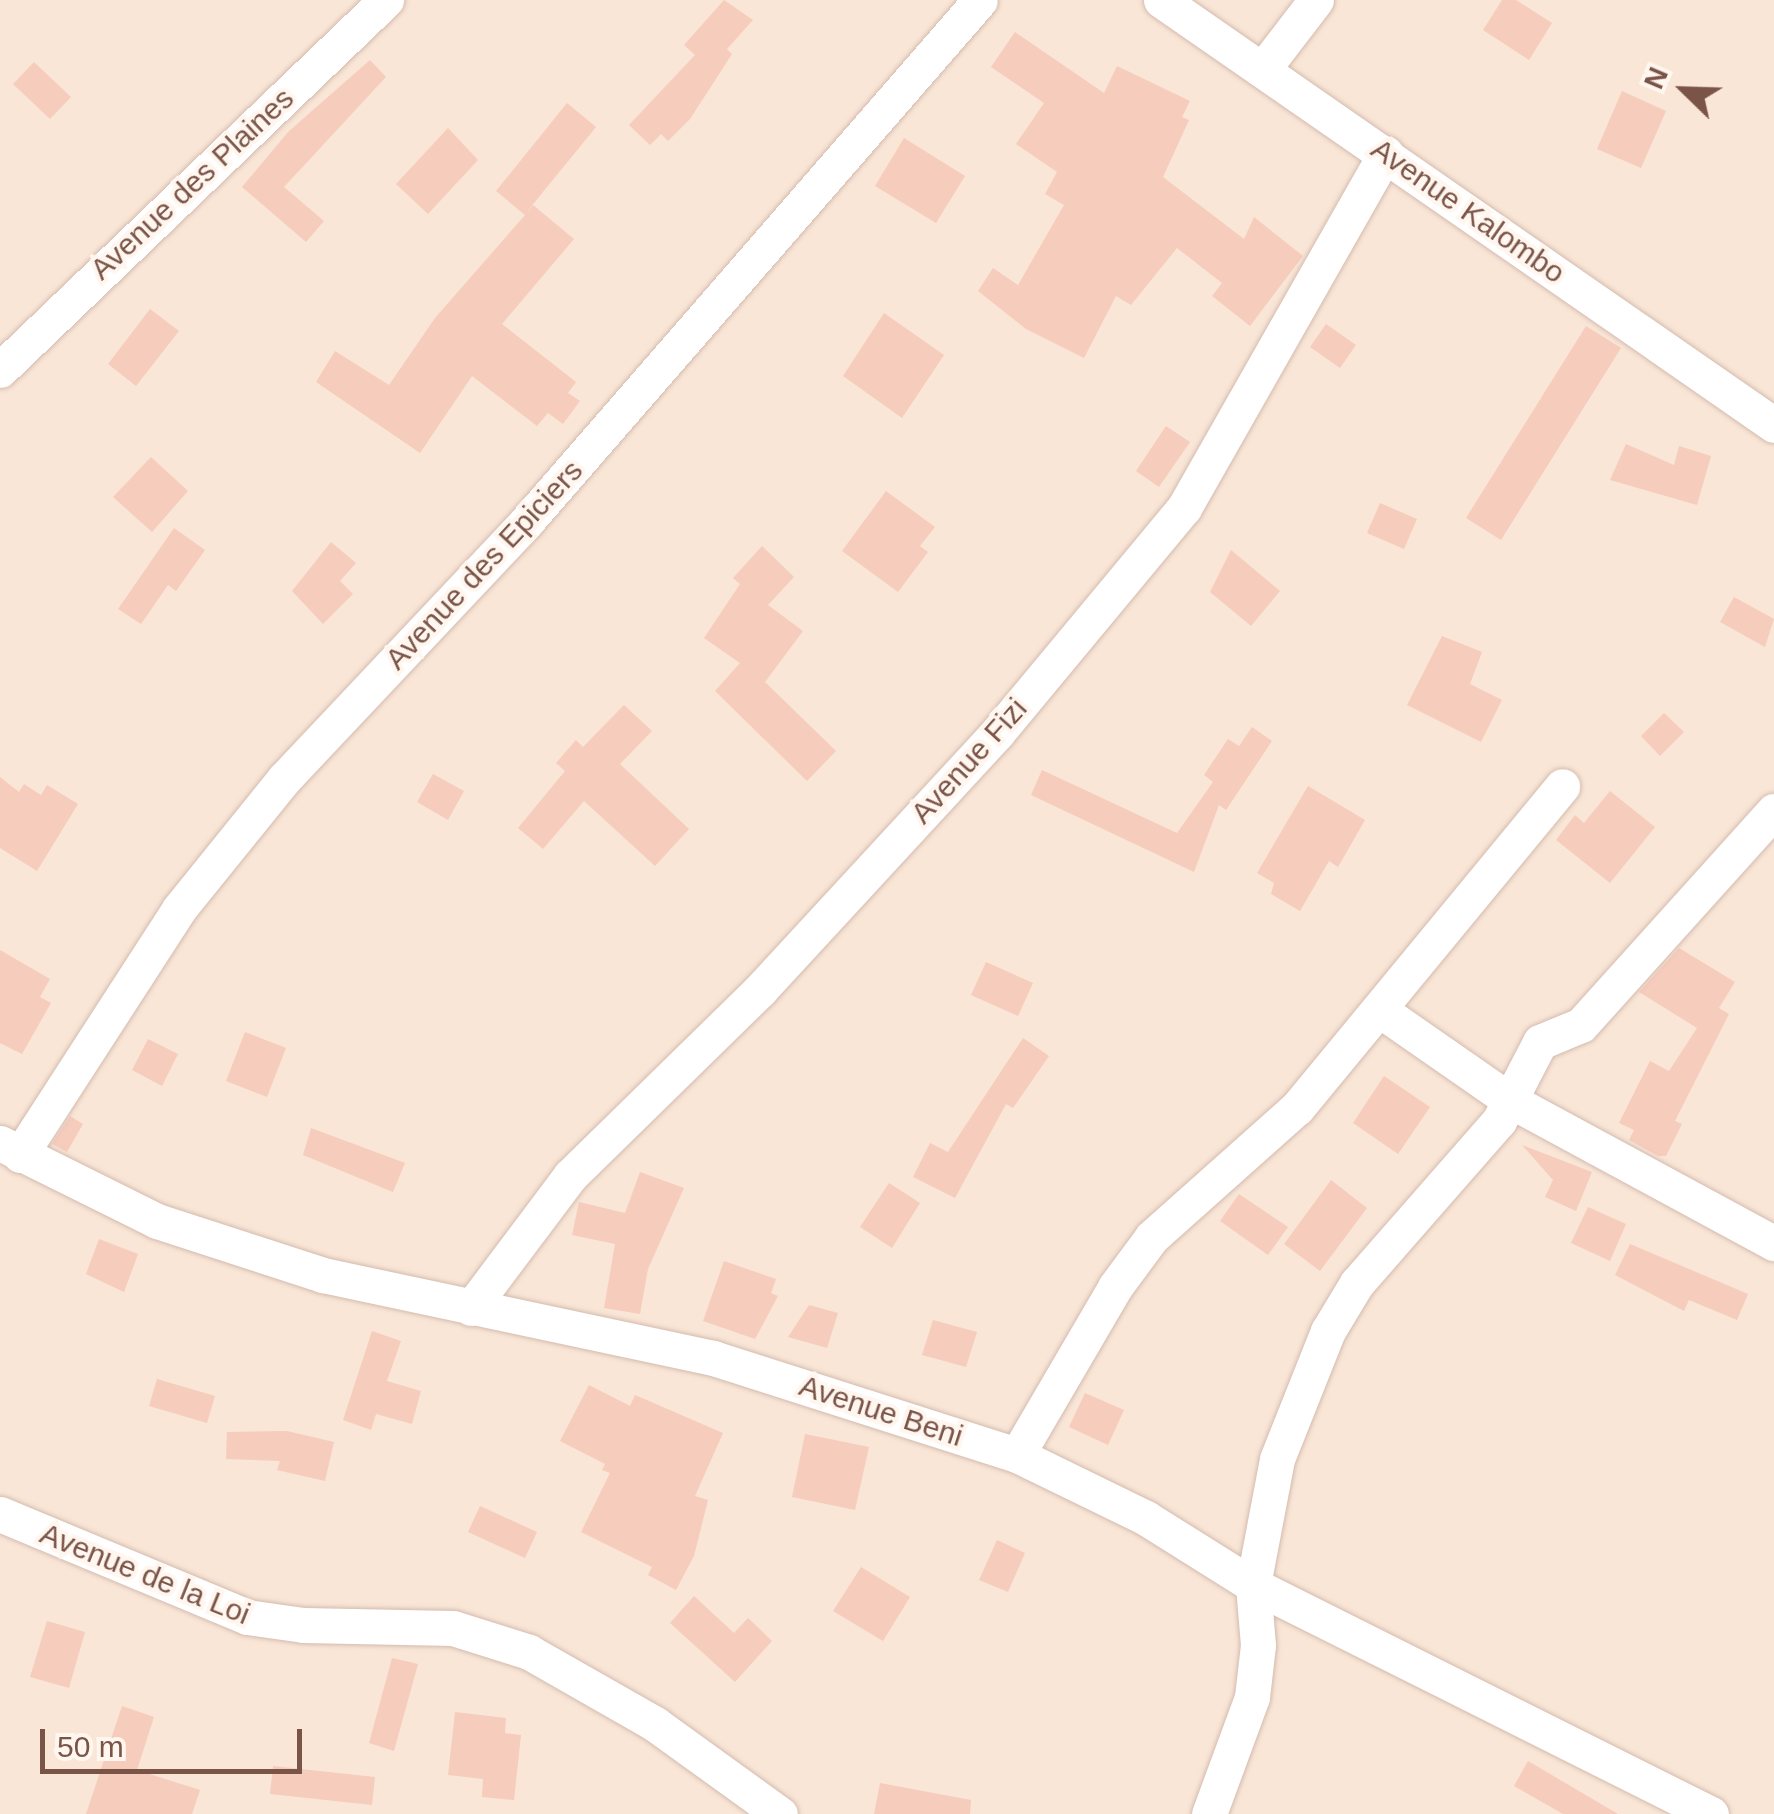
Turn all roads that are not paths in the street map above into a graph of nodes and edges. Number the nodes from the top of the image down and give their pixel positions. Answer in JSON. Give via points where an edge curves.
{"nodes":[{"id":1,"x":386,"y":0,"type":"edge"},
{"id":2,"x":980,"y":0,"type":"edge"},
{"id":3,"x":1160,"y":0,"type":"edge"},
{"id":4,"x":1316,"y":0,"type":"edge"},
{"id":5,"x":1264,"y":70,"type":"junction"},
{"id":6,"x":1386,"y":153,"type":"junction"},
{"id":7,"x":0,"y":370,"type":"edge"},
{"id":8,"x":1774,"y":425,"type":"edge"},
{"id":9,"x":1562,"y":786,"type":"dead end"},
{"id":10,"x":1774,"y":811,"type":"edge"},
{"id":11,"x":1380,"y":1010,"type":"junction"},
{"id":12,"x":1511,"y":1101,"type":"junction"},
{"id":13,"x":10,"y":1149,"type":"edge"},
{"id":14,"x":1774,"y":1243,"type":"edge"},
{"id":15,"x":471,"y":1308,"type":"junction"},
{"id":16,"x":1017,"y":1455,"type":"junction"},
{"id":17,"x":0,"y":1514,"type":"edge"},
{"id":18,"x":1253,"y":1584,"type":"junction"},
{"id":19,"x":780,"y":1814,"type":"edge"},
{"id":20,"x":1209,"y":1814,"type":"edge"},
{"id":21,"x":1711,"y":1814,"type":"edge"}],
"edges":[{"from":1,"to":7,"type":"street","name":"Avenue des Plaines"},
{"from":2,"to":13,"type":"street","name":"Avenue des Epiciers","via":[[527,521],[284,779],[179,909]]},
{"from":3,"to":5,"type":"street","name":"Avenue Kalombo"},
{"from":4,"to":5,"type":"street"},
{"from":5,"to":6,"type":"street","name":"Avenue Kalombo"},
{"from":6,"to":8,"type":"street","name":"Avenue Kalombo"},
{"from":6,"to":15,"type":"street","name":"Avenue Fizi","via":[[1184,508],[997,733],[760,990],[570,1176]]},
{"from":9,"to":11,"type":"street"},
{"from":10,"to":12,"type":"street","via":[[1581,1025],[1540,1042]]},
{"from":11,"to":12,"type":"street"},
{"from":11,"to":16,"type":"street","via":[[1258,1148],[1152,1237],[1115,1286]]},
{"from":12,"to":14,"type":"street"},
{"from":12,"to":18,"type":"street","via":[[1455,1176],[1357,1284],[1328,1331],[1277,1458]]},
{"from":13,"to":15,"type":"street","name":"Avenue Beni","via":[[172,1226],[323,1275]]},
{"from":15,"to":16,"type":"street","name":"Avenue Beni","via":[[713,1358]]},
{"from":16,"to":18,"type":"street","name":"Avenue Beni","via":[[1146,1518]]},
{"from":17,"to":19,"type":"street","name":"Avenue de la Loi","via":[[247,1616],[303,1626],[453,1628],[514,1647],[655,1724]]},
{"from":18,"to":20,"type":"street","via":[[1258,1644],[1252,1697]]},
{"from":18,"to":21,"type":"street","name":"Avenue Beni"}]}
